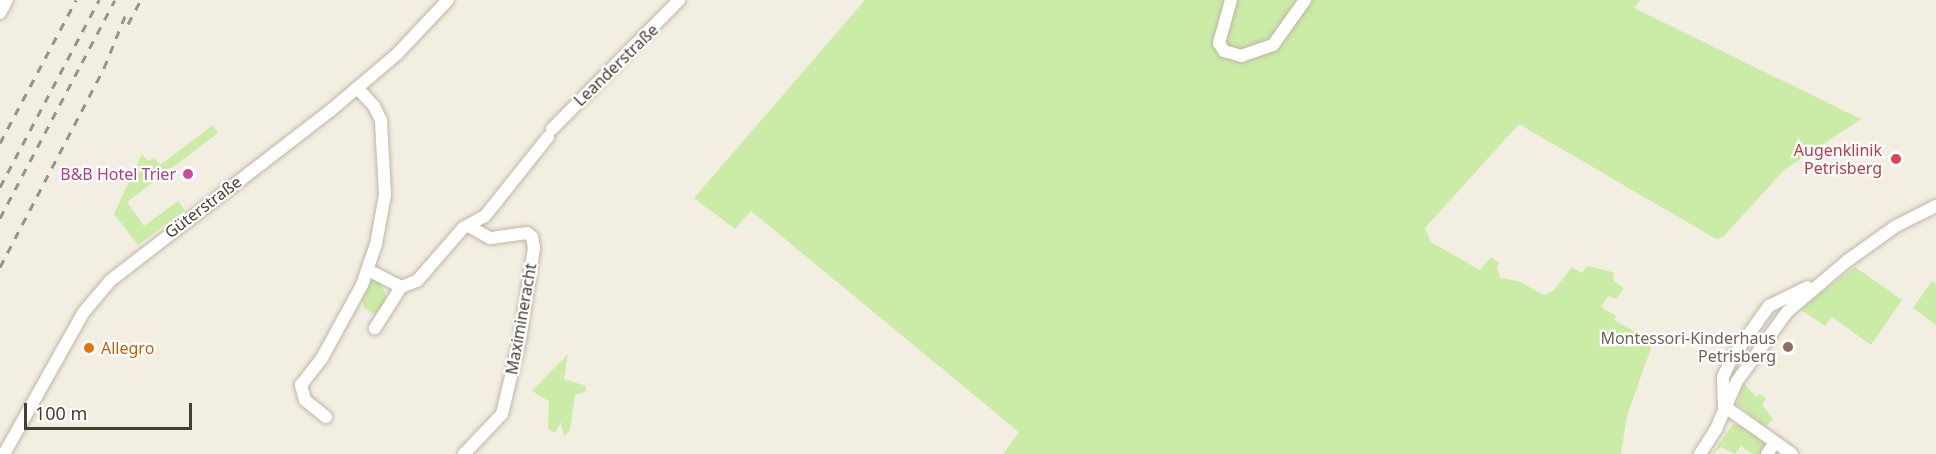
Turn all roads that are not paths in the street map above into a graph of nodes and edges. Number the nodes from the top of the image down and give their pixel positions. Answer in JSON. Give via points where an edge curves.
{"nodes":[{"id":1,"x":7,"y":0,"type":"edge"},
{"id":2,"x":448,"y":0,"type":"edge"},
{"id":3,"x":679,"y":0,"type":"edge"},
{"id":4,"x":1231,"y":0,"type":"edge"},
{"id":5,"x":1305,"y":0,"type":"edge"},
{"id":6,"x":0,"y":13,"type":"edge"},
{"id":7,"x":357,"y":88,"type":"junction"},
{"id":8,"x":1936,"y":206,"type":"edge"},
{"id":9,"x":470,"y":227,"type":"junction"},
{"id":10,"x":368,"y":270,"type":"junction"},
{"id":11,"x":1816,"y":284,"type":"junction"},
{"id":12,"x":401,"y":286,"type":"junction"},
{"id":13,"x":375,"y":328,"type":"dead end"},
{"id":14,"x":1724,"y":406,"type":"junction"},
{"id":15,"x":326,"y":417,"type":"dead end"},
{"id":16,"x":1775,"y":442,"type":"junction"},
{"id":17,"x":4,"y":454,"type":"edge"},
{"id":18,"x":464,"y":454,"type":"edge"},
{"id":19,"x":1700,"y":454,"type":"edge"},
{"id":20,"x":1767,"y":454,"type":"edge"},
{"id":21,"x":1792,"y":454,"type":"edge"}],
"edges":[{"from":1,"to":6,"type":"street"},
{"from":2,"to":7,"type":"street","name":"Güterstraße","via":[[397,54]]},
{"from":3,"to":9,"type":"street","name":"Leanderstraße","via":[[550,133],[485,216]]},
{"from":4,"to":5,"type":"street","via":[[1219,43],[1224,51],[1241,56],[1273,45]]},
{"from":7,"to":10,"type":"street","via":[[381,120],[386,153],[385,195]]},
{"from":7,"to":17,"type":"street","name":"Güterstraße","via":[[111,280],[83,313]]},
{"from":8,"to":11,"type":"street","via":[[1896,226]]},
{"from":9,"to":12,"type":"street","via":[[463,228],[417,281]]},
{"from":9,"to":18,"type":"street","name":"Maximineracht","via":[[490,238],[527,233],[534,248],[520,339],[502,414]]},
{"from":10,"to":12,"type":"street"},
{"from":10,"to":15,"type":"street","via":[[341,326],[301,385],[305,400]]},
{"from":11,"to":14,"type":"street","via":[[1787,312]]},
{"from":11,"to":14,"type":"street","via":[[1769,306],[1727,366]]},
{"from":12,"to":13,"type":"street"},
{"from":14,"to":16,"type":"street"},
{"from":14,"to":19,"type":"street","via":[[1716,429]]},
{"from":16,"to":20,"type":"street"},
{"from":16,"to":21,"type":"street"}]}
